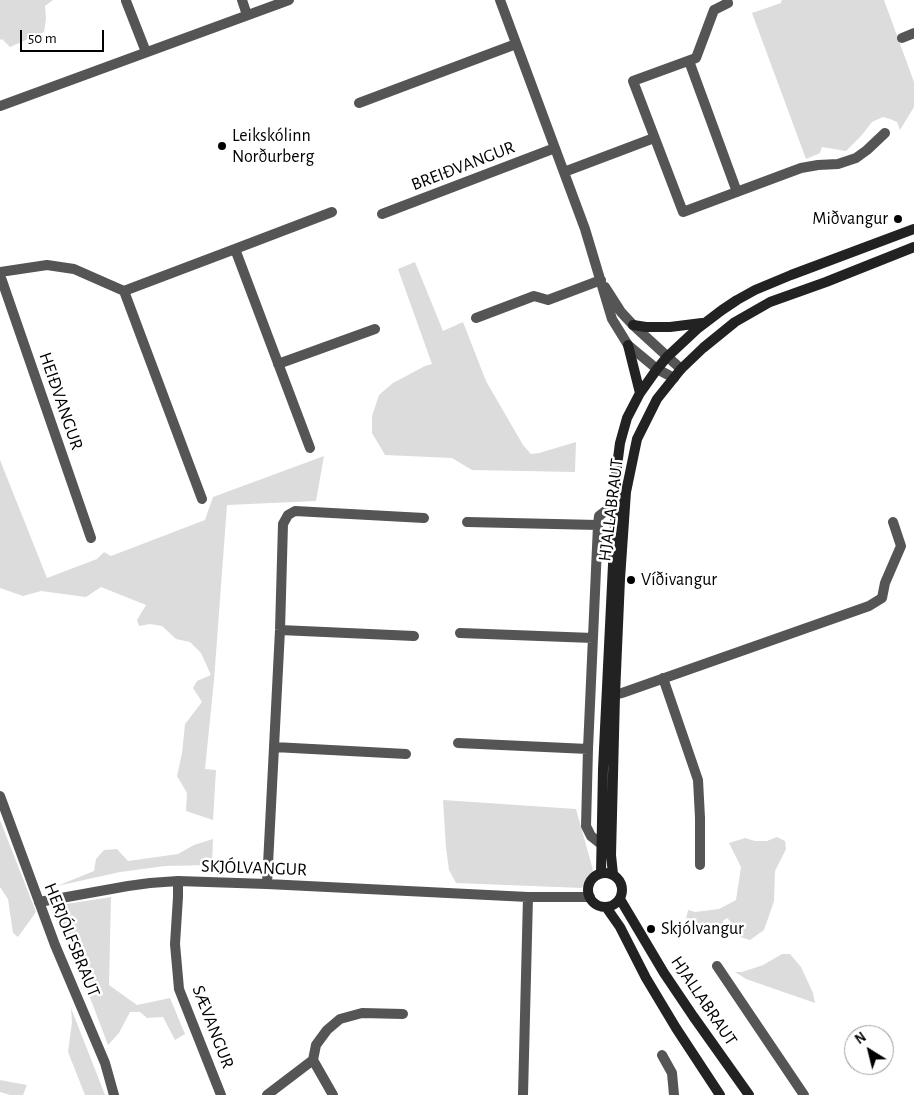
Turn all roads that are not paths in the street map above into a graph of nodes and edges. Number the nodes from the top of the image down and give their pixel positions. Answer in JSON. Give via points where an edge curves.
{"nodes":[{"id":1,"x":242,"y":0,"type":"edge"},
{"id":2,"x":290,"y":0,"type":"edge"},
{"id":3,"x":500,"y":0,"type":"edge"},
{"id":4,"x":727,"y":0,"type":"edge"},
{"id":5,"x":126,"y":1,"type":"edge"},
{"id":6,"x":247,"y":15,"type":"junction"},
{"id":7,"x":914,"y":34,"type":"edge"},
{"id":8,"x":902,"y":38,"type":"dead end"},
{"id":9,"x":516,"y":44,"type":"junction"},
{"id":10,"x":146,"y":52,"type":"junction"},
{"id":11,"x":689,"y":61,"type":"junction"},
{"id":12,"x":359,"y":103,"type":"dead end"},
{"id":13,"x":0,"y":106,"type":"edge"},
{"id":14,"x":885,"y":133,"type":"dead end"},
{"id":15,"x":654,"y":138,"type":"junction"},
{"id":16,"x":555,"y":148,"type":"junction"},
{"id":17,"x":564,"y":172,"type":"junction"},
{"id":18,"x":737,"y":192,"type":"junction"},
{"id":19,"x":332,"y":212,"type":"dead end"},
{"id":20,"x":382,"y":214,"type":"dead end"},
{"id":21,"x":914,"y":230,"type":"edge"},
{"id":22,"x":914,"y":247,"type":"edge"},
{"id":23,"x":235,"y":249,"type":"junction"},
{"id":24,"x":0,"y":273,"type":"edge"},
{"id":25,"x":601,"y":280,"type":"junction"},
{"id":26,"x":124,"y":291,"type":"junction"},
{"id":27,"x":476,"y":318,"type":"dead end"},
{"id":28,"x":703,"y":323,"type":"junction"},
{"id":29,"x":633,"y":325,"type":"junction"},
{"id":30,"x":375,"y":329,"type":"dead end"},
{"id":31,"x":628,"y":345,"type":"junction"},
{"id":32,"x":667,"y":357,"type":"junction"},
{"id":33,"x":278,"y":364,"type":"junction"},
{"id":34,"x":657,"y":369,"type":"junction"},
{"id":35,"x":681,"y":369,"type":"junction"},
{"id":36,"x":674,"y":378,"type":"junction"},
{"id":37,"x":640,"y":393,"type":"junction"},
{"id":38,"x":310,"y":448,"type":"dead end"},
{"id":39,"x":202,"y":499,"type":"dead end"},
{"id":40,"x":616,"y":503,"type":"junction"},
{"id":41,"x":424,"y":518,"type":"dead end"},
{"id":42,"x":467,"y":522,"type":"dead end"},
{"id":43,"x":893,"y":522,"type":"dead end"},
{"id":44,"x":598,"y":525,"type":"junction"},
{"id":45,"x":91,"y":538,"type":"dead end"},
{"id":46,"x":280,"y":630,"type":"junction"},
{"id":47,"x":460,"y":633,"type":"dead end"},
{"id":48,"x":414,"y":636,"type":"dead end"},
{"id":49,"x":593,"y":638,"type":"junction"},
{"id":50,"x":663,"y":678,"type":"junction"},
{"id":51,"x":611,"y":696,"type":"junction"},
{"id":52,"x":458,"y":743,"type":"dead end"},
{"id":53,"x":274,"y":747,"type":"junction"},
{"id":54,"x":588,"y":749,"type":"junction"},
{"id":55,"x":406,"y":754,"type":"dead end"},
{"id":56,"x":0,"y":796,"type":"edge"},
{"id":57,"x":601,"y":844,"type":"junction"},
{"id":58,"x":700,"y":865,"type":"dead end"},
{"id":59,"x":601,"y":873,"type":"junction"},
{"id":60,"x":613,"y":874,"type":"junction"},
{"id":61,"x":178,"y":881,"type":"junction"},
{"id":62,"x":267,"y":884,"type":"junction"},
{"id":63,"x":528,"y":897,"type":"junction"},
{"id":64,"x":590,"y":897,"type":"junction"},
{"id":65,"x":620,"y":898,"type":"junction"},
{"id":66,"x":39,"y":902,"type":"junction"},
{"id":67,"x":606,"y":907,"type":"junction"},
{"id":68,"x":717,"y":966,"type":"dead end"},
{"id":69,"x":403,"y":1014,"type":"dead end"},
{"id":70,"x":662,"y":1055,"type":"dead end"},
{"id":71,"x":313,"y":1060,"type":"junction"},
{"id":72,"x":114,"y":1095,"type":"edge"},
{"id":73,"x":221,"y":1095,"type":"edge"},
{"id":74,"x":267,"y":1095,"type":"edge"},
{"id":75,"x":333,"y":1095,"type":"edge"},
{"id":76,"x":523,"y":1095,"type":"edge"},
{"id":77,"x":674,"y":1095,"type":"edge"},
{"id":78,"x":720,"y":1095,"type":"edge"},
{"id":79,"x":749,"y":1095,"type":"edge"},
{"id":80,"x":804,"y":1095,"type":"edge"}],
"edges":[{"from":1,"to":6,"type":"street"},
{"from":2,"to":6,"type":"street"},
{"from":3,"to":9,"type":"street"},
{"from":4,"to":11,"type":"street","via":[[728,3],[714,10],[696,58]]},
{"from":5,"to":10,"type":"street"},
{"from":6,"to":10,"type":"street"},
{"from":7,"to":8,"type":"street"},
{"from":9,"to":12,"type":"street"},
{"from":9,"to":16,"type":"street"},
{"from":10,"to":13,"type":"street"},
{"from":11,"to":15,"type":"street","via":[[633,81]]},
{"from":11,"to":18,"type":"street"},
{"from":14,"to":18,"type":"street","via":[[856,158],[838,164],[801,168]]},
{"from":15,"to":17,"type":"street"},
{"from":15,"to":18,"type":"street","via":[[683,212]]},
{"from":16,"to":17,"type":"street"},
{"from":16,"to":20,"type":"street","name":"BREIÐVANGUR"},
{"from":17,"to":25,"type":"street"},
{"from":19,"to":23,"type":"street"},
{"from":21,"to":28,"type":"main road","name":"HJALLABRAUT","via":[[755,290]]},
{"from":22,"to":35,"type":"main road","name":"HJALLABRAUT","via":[[770,302],[735,322]]},
{"from":23,"to":26,"type":"street"},
{"from":23,"to":33,"type":"street"},
{"from":24,"to":26,"type":"street","name":"HEIÐVANGUR","via":[[47,265],[74,269]]},
{"from":24,"to":45,"type":"street","name":"HEIÐVANGUR"},
{"from":25,"to":27,"type":"street","via":[[548,300],[534,296]]},
{"from":25,"to":29,"type":"street"},
{"from":25,"to":31,"type":"street","via":[[612,319]]},
{"from":26,"to":39,"type":"street"},
{"from":28,"to":29,"type":"main road","via":[[670,327]]},
{"from":28,"to":32,"type":"main road","name":"HJALLABRAUT"},
{"from":29,"to":32,"type":"street"},
{"from":30,"to":33,"type":"street"},
{"from":31,"to":34,"type":"street"},
{"from":31,"to":37,"type":"main road"},
{"from":32,"to":34,"type":"main road","name":"HJALLABRAUT"},
{"from":32,"to":35,"type":"street"},
{"from":33,"to":38,"type":"street"},
{"from":34,"to":36,"type":"street"},
{"from":34,"to":37,"type":"main road","name":"HJALLABRAUT"},
{"from":35,"to":36,"type":"main road","name":"HJALLABRAUT"},
{"from":36,"to":51,"type":"main road","name":"HJALLABRAUT","via":[[657,399],[637,439],[626,492]]},
{"from":37,"to":40,"type":"main road","name":"HJALLABRAUT","via":[[627,418],[620,443]]},
{"from":40,"to":44,"type":"street","name":"HJALLABRAUT","via":[[599,516]]},
{"from":40,"to":51,"type":"main road","name":"HJALLABRAUT"},
{"from":41,"to":46,"type":"street","via":[[295,511],[288,515],[283,524]]},
{"from":42,"to":44,"type":"street","name":"HJALLABRAUT"},
{"from":43,"to":50,"type":"street","via":[[901,546],[882,598],[869,606]]},
{"from":44,"to":49,"type":"street","name":"HJALLABRAUT"},
{"from":46,"to":48,"type":"street"},
{"from":46,"to":53,"type":"street"},
{"from":47,"to":49,"type":"street"},
{"from":49,"to":54,"type":"street","name":"HJALLABRAUT"},
{"from":50,"to":51,"type":"street"},
{"from":50,"to":58,"type":"street","via":[[698,780]]},
{"from":51,"to":57,"type":"main road","name":"HJALLABRAUT","via":[[603,769]]},
{"from":51,"to":60,"type":"main road","name":"HJALLABRAUT"},
{"from":52,"to":54,"type":"street"},
{"from":53,"to":55,"type":"street"},
{"from":53,"to":62,"type":"street"},
{"from":54,"to":57,"type":"street","name":"HJALLABRAUT","via":[[586,826],[591,836]]},
{"from":56,"to":66,"type":"street","name":"HERJÓLFSBRAUT"},
{"from":57,"to":59,"type":"main road","name":"HJALLABRAUT"},
{"from":59,"to":60,"type":"main road"},
{"from":59,"to":64,"type":"main road","via":[[591,880]]},
{"from":60,"to":65,"type":"main road","via":[[621,882]]},
{"from":61,"to":62,"type":"street","name":"SKJÓLVANGUR"},
{"from":61,"to":66,"type":"street","name":"SKJÓLVANGUR","via":[[128,886]]},
{"from":61,"to":73,"type":"street","name":"SÆVANGUR","via":[[175,944],[179,989]]},
{"from":62,"to":63,"type":"street","name":"SKJÓLVANGUR"},
{"from":63,"to":64,"type":"street","name":"SKJÓLVANGUR"},
{"from":63,"to":76,"type":"street"},
{"from":64,"to":67,"type":"main road"},
{"from":65,"to":67,"type":"main road"},
{"from":65,"to":79,"type":"main road","name":"HJALLABRAUT","via":[[669,980]]},
{"from":66,"to":72,"type":"street","name":"HERJÓLFSBRAUT","via":[[105,1063]]},
{"from":67,"to":78,"type":"main road","name":"HJALLABRAUT","via":[[676,1028]]},
{"from":68,"to":80,"type":"street"},
{"from":69,"to":71,"type":"street","via":[[362,1013],[340,1019],[316,1045]]},
{"from":70,"to":77,"type":"street","via":[[672,1073]]},
{"from":71,"to":74,"type":"street"},
{"from":71,"to":75,"type":"street"}]}
